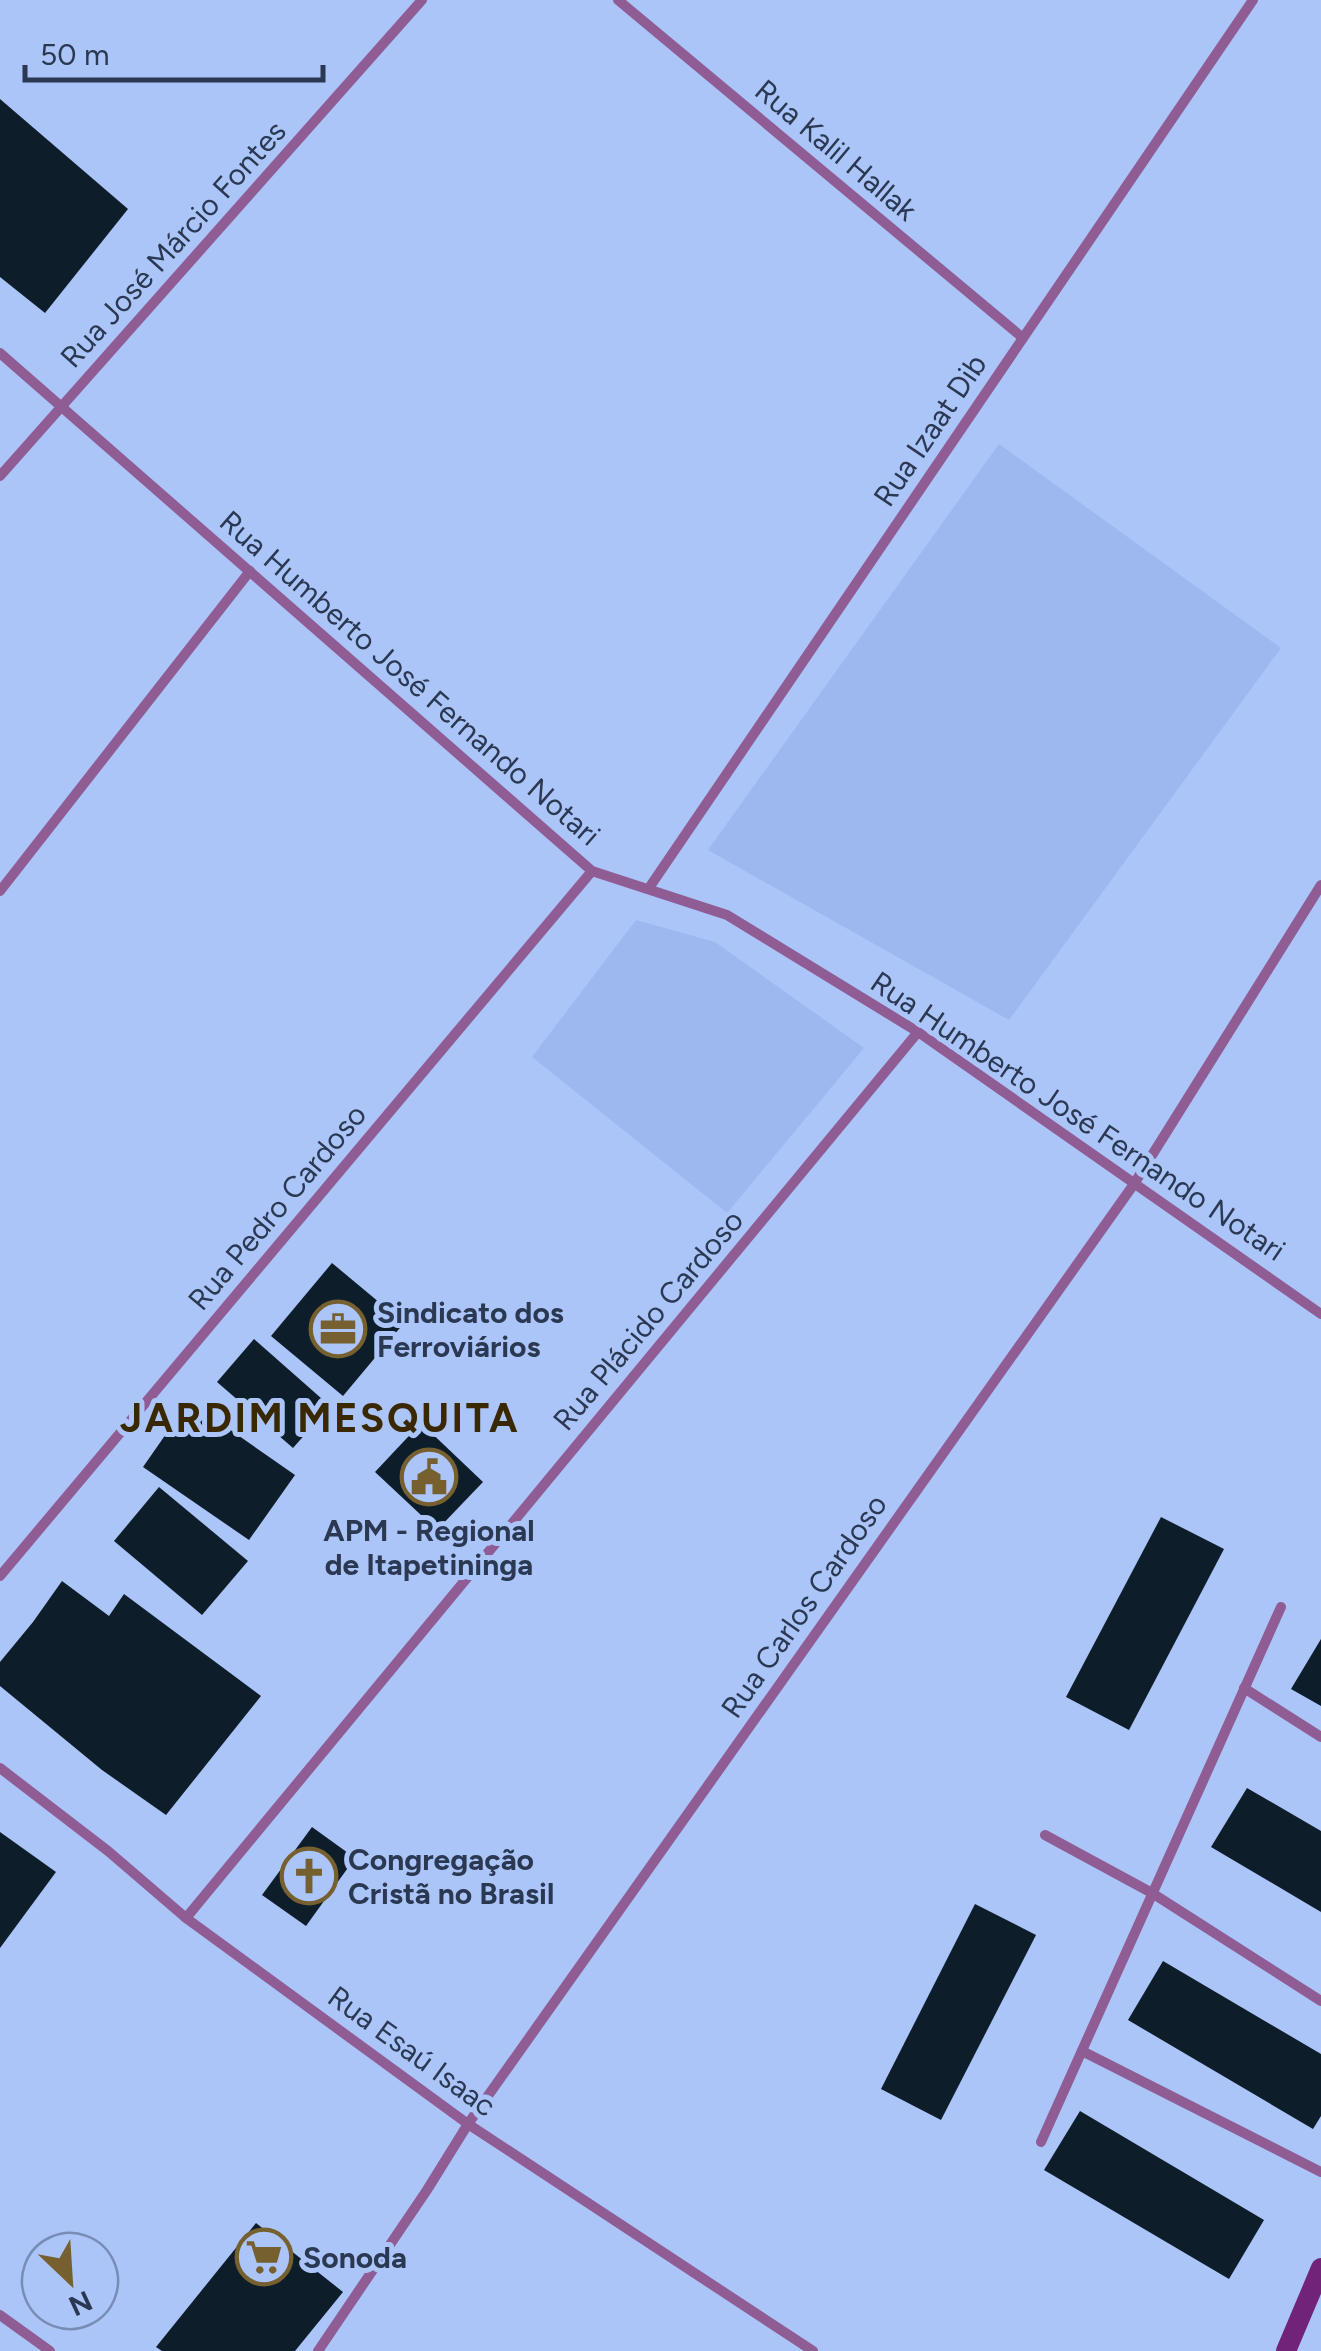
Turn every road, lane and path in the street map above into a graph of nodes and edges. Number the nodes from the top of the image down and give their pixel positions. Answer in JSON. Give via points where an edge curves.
{"nodes":[{"id":1,"x":422,"y":0,"type":"edge"},
{"id":2,"x":618,"y":0,"type":"edge"},
{"id":3,"x":1253,"y":0,"type":"edge"},
{"id":4,"x":1023,"y":338,"type":"junction"},
{"id":5,"x":0,"y":353,"type":"edge"},
{"id":6,"x":62,"y":407,"type":"junction"},
{"id":7,"x":0,"y":476,"type":"edge"},
{"id":8,"x":250,"y":571,"type":"junction"},
{"id":9,"x":592,"y":871,"type":"junction"},
{"id":10,"x":1321,"y":885,"type":"edge"},
{"id":11,"x":649,"y":888,"type":"junction"},
{"id":12,"x":0,"y":891,"type":"edge"},
{"id":13,"x":918,"y":1032,"type":"junction"},
{"id":14,"x":1134,"y":1184,"type":"junction"},
{"id":15,"x":1321,"y":1314,"type":"edge"},
{"id":16,"x":0,"y":1576,"type":"edge"},
{"id":17,"x":1281,"y":1607,"type":"dead end"},
{"id":18,"x":1244,"y":1688,"type":"junction"},
{"id":19,"x":1321,"y":1737,"type":"edge"},
{"id":20,"x":0,"y":1768,"type":"edge"},
{"id":21,"x":1045,"y":1835,"type":"dead end"},
{"id":22,"x":1152,"y":1893,"type":"junction"},
{"id":23,"x":186,"y":1918,"type":"junction"},
{"id":24,"x":1321,"y":2001,"type":"edge"},
{"id":25,"x":1082,"y":2051,"type":"junction"},
{"id":26,"x":468,"y":2124,"type":"junction"},
{"id":27,"x":1042,"y":2142,"type":"dead end"},
{"id":28,"x":1321,"y":2172,"type":"edge"},
{"id":29,"x":1321,"y":2268,"type":"edge"},
{"id":30,"x":0,"y":2315,"type":"edge"},
{"id":31,"x":50,"y":2351,"type":"edge"},
{"id":32,"x":318,"y":2351,"type":"edge"},
{"id":33,"x":813,"y":2351,"type":"edge"},
{"id":34,"x":1286,"y":2351,"type":"edge"}],
"edges":[{"from":1,"to":6,"type":"street","name":"Rua José Márcio Fontes"},
{"from":2,"to":4,"type":"street","name":"Rua Kalil Hallak"},
{"from":3,"to":4,"type":"street","name":"Rua Izaat Dib"},
{"from":4,"to":11,"type":"street","name":"Rua Izaat Dib"},
{"from":5,"to":6,"type":"street","name":"Rua Humberto José Fernando Notari"},
{"from":6,"to":7,"type":"street","name":"Rua José Márcio Fontes"},
{"from":6,"to":8,"type":"street","name":"Rua Humberto José Fernando Notari"},
{"from":8,"to":9,"type":"street","name":"Rua Humberto José Fernando Notari"},
{"from":8,"to":12,"type":"street"},
{"from":9,"to":11,"type":"street","name":"Rua Humberto José Fernando Notari"},
{"from":9,"to":16,"type":"street","name":"Rua Pedro Cardoso"},
{"from":10,"to":14,"type":"street","name":"Rua Carlos Cardoso"},
{"from":11,"to":13,"type":"street","name":"Rua Humberto José Fernando Notari","via":[[727,915]]},
{"from":13,"to":14,"type":"street","name":"Rua Humberto José Fernando Notari"},
{"from":13,"to":23,"type":"street","name":"Rua Plácido Cardoso"},
{"from":14,"to":15,"type":"street","name":"Rua Humberto José Fernando Notari"},
{"from":14,"to":26,"type":"street","name":"Rua Carlos Cardoso"},
{"from":17,"to":18,"type":"street"},
{"from":18,"to":19,"type":"street"},
{"from":18,"to":22,"type":"street"},
{"from":20,"to":23,"type":"street","name":"Rua Esaú Isaac"},
{"from":21,"to":22,"type":"street"},
{"from":22,"to":24,"type":"street"},
{"from":22,"to":25,"type":"street"},
{"from":23,"to":26,"type":"street","name":"Rua Esaú Isaac"},
{"from":25,"to":27,"type":"street"},
{"from":25,"to":28,"type":"street"},
{"from":26,"to":32,"type":"street","name":"Rua Carlos Cardoso"},
{"from":26,"to":33,"type":"street","name":"Rua Esaú Isaac"},
{"from":29,"to":34,"type":"main road"},
{"from":30,"to":31,"type":"street"}]}
